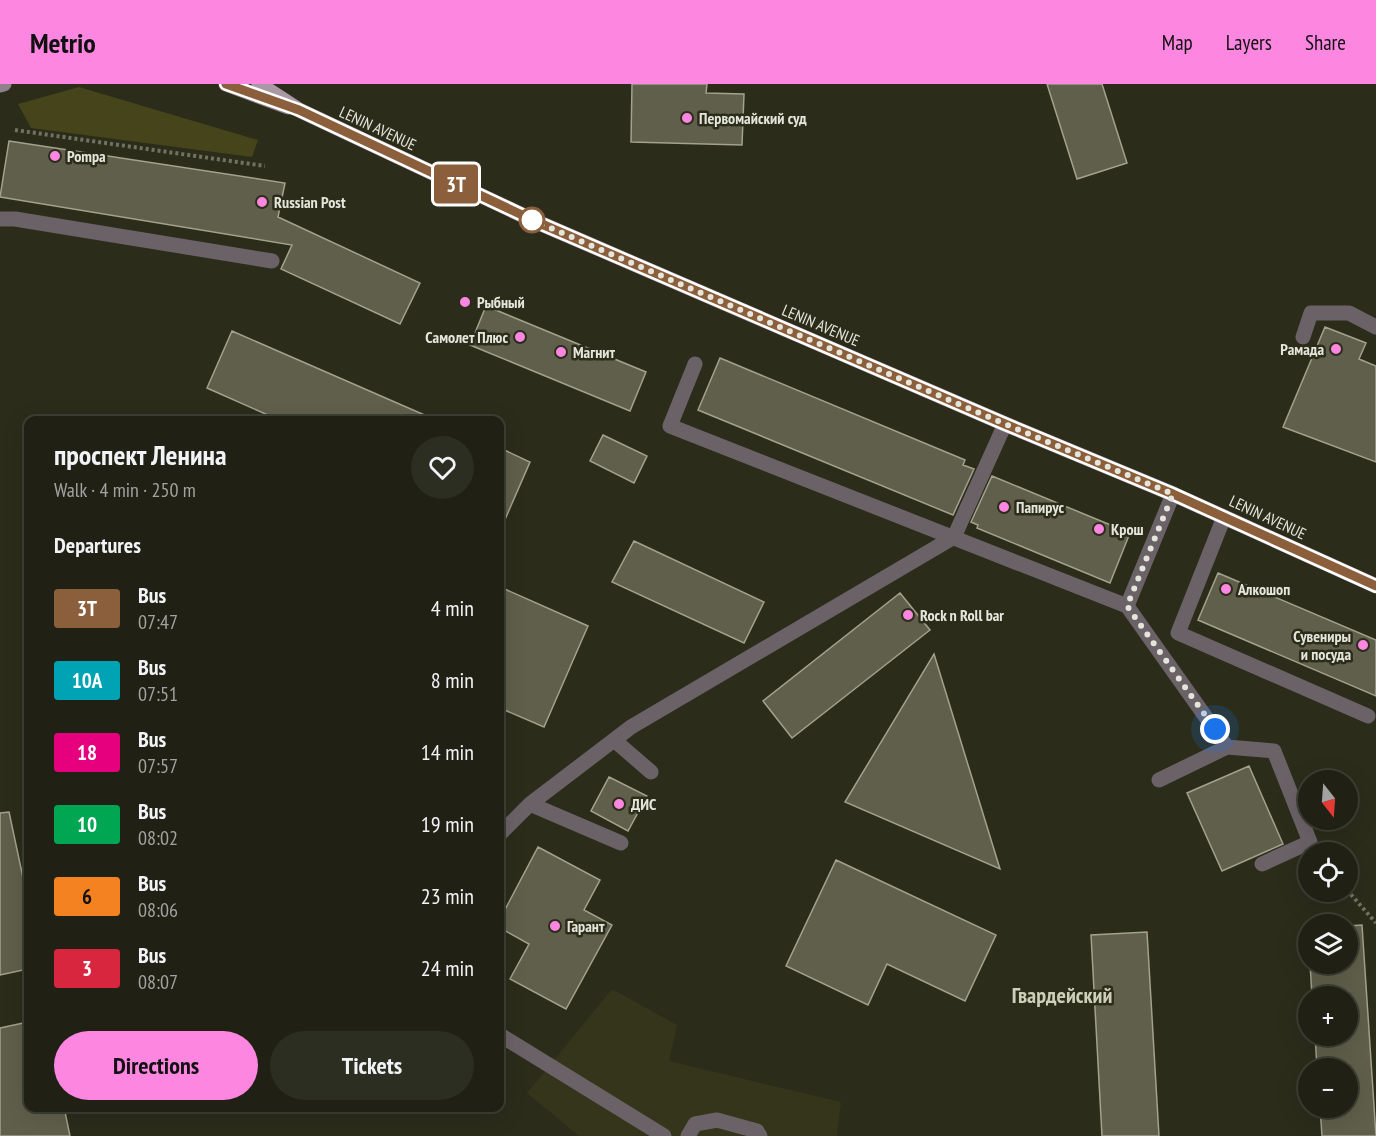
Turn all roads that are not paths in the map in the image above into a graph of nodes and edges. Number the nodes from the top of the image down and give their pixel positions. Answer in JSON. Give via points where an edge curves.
{"nodes":[{"id":1,"x":4,"y":84,"type":"edge"},
{"id":2,"x":226,"y":84,"type":"edge"},
{"id":3,"x":259,"y":84,"type":"edge"},
{"id":4,"x":0,"y":85,"type":"edge"},
{"id":5,"x":299,"y":110,"type":"junction"},
{"id":6,"x":0,"y":219,"type":"edge"},
{"id":7,"x":272,"y":261,"type":"dead end"},
{"id":8,"x":1376,"y":327,"type":"edge"},
{"id":9,"x":1303,"y":338,"type":"dead end"},
{"id":10,"x":695,"y":364,"type":"dead end"},
{"id":11,"x":1005,"y":424,"type":"junction"},
{"id":12,"x":1173,"y":494,"type":"junction"},
{"id":13,"x":1224,"y":517,"type":"junction"},
{"id":14,"x":954,"y":537,"type":"junction"},
{"id":15,"x":1376,"y":586,"type":"edge"},
{"id":16,"x":1127,"y":606,"type":"junction"},
{"id":17,"x":1368,"y":716,"type":"dead end"},
{"id":18,"x":614,"y":740,"type":"junction"},
{"id":19,"x":1227,"y":747,"type":"junction"},
{"id":20,"x":651,"y":772,"type":"dead end"},
{"id":21,"x":1159,"y":780,"type":"dead end"},
{"id":22,"x":530,"y":804,"type":"junction"},
{"id":23,"x":504,"y":830,"type":"edge"},
{"id":24,"x":621,"y":843,"type":"dead end"},
{"id":25,"x":1262,"y":864,"type":"dead end"},
{"id":26,"x":504,"y":1037,"type":"edge"},
{"id":27,"x":664,"y":1136,"type":"edge"},
{"id":28,"x":688,"y":1136,"type":"edge"},
{"id":29,"x":760,"y":1136,"type":"edge"}],
"edges":[{"from":1,"to":4,"type":"street"},
{"from":2,"to":5,"type":"street"},
{"from":3,"to":5,"type":"main road","name":"LENIN AVENUE"},
{"from":5,"to":11,"type":"main road","name":"LENIN AVENUE","via":[[537,222]]},
{"from":6,"to":7,"type":"lane"},
{"from":8,"to":9,"type":"lane","via":[[1349,313],[1311,313]]},
{"from":10,"to":14,"type":"lane","via":[[670,426]]},
{"from":11,"to":12,"type":"main road","name":"LENIN AVENUE"},
{"from":11,"to":14,"type":"lane"},
{"from":12,"to":13,"type":"main road","name":"LENIN AVENUE"},
{"from":12,"to":16,"type":"lane"},
{"from":13,"to":15,"type":"main road","name":"LENIN AVENUE"},
{"from":13,"to":17,"type":"lane","via":[[1178,633]]},
{"from":14,"to":16,"type":"lane"},
{"from":14,"to":18,"type":"lane"},
{"from":16,"to":19,"type":"lane"},
{"from":18,"to":20,"type":"lane"},
{"from":18,"to":22,"type":"lane"},
{"from":19,"to":21,"type":"lane"},
{"from":19,"to":25,"type":"lane","via":[[1274,751],[1310,842]]},
{"from":22,"to":23,"type":"lane"},
{"from":22,"to":24,"type":"lane"},
{"from":26,"to":27,"type":"lane"},
{"from":28,"to":29,"type":"lane","via":[[695,1124],[717,1120],[757,1131]]}]}
